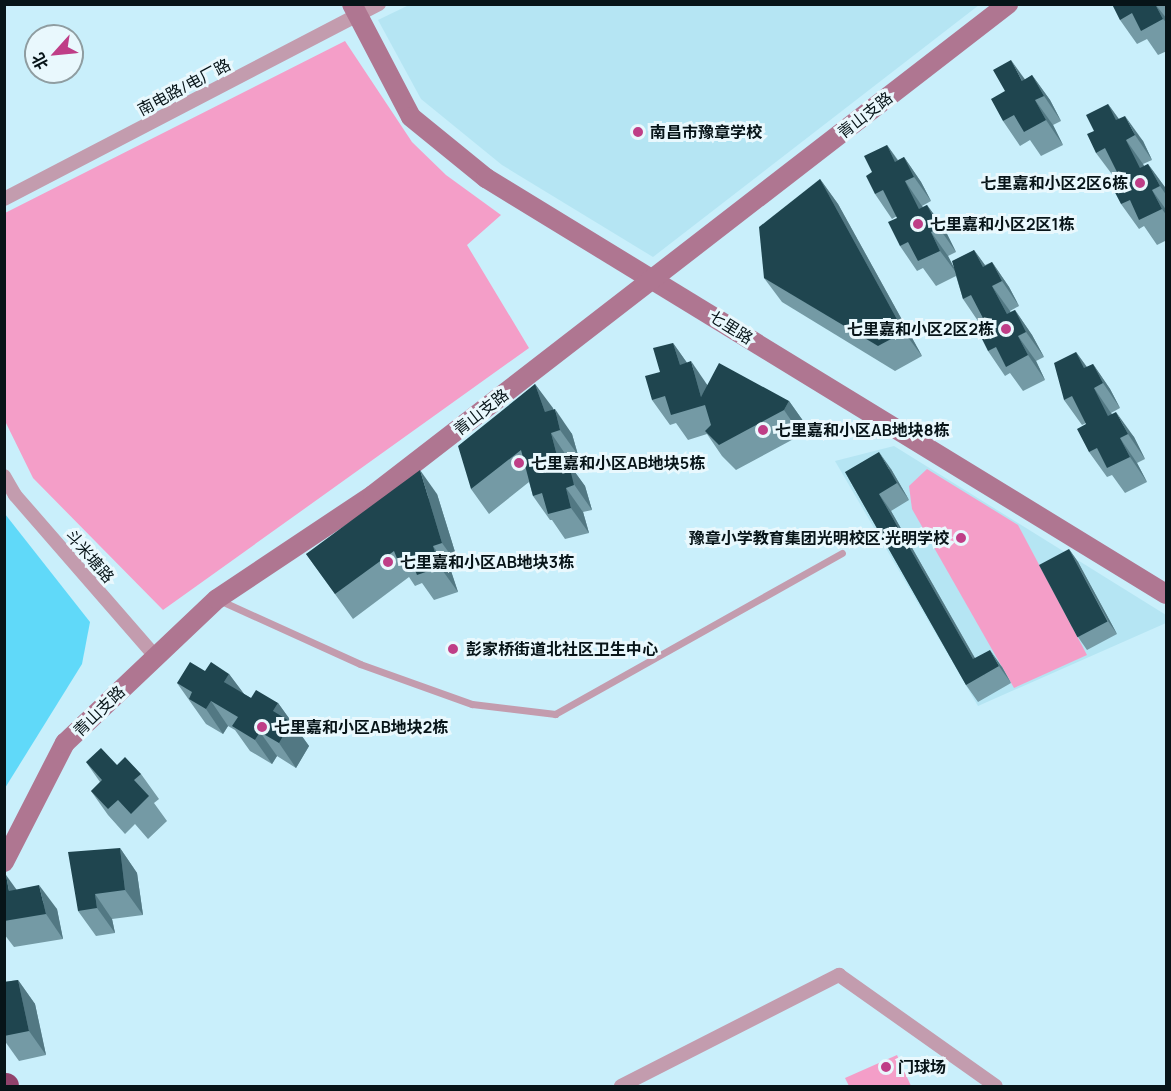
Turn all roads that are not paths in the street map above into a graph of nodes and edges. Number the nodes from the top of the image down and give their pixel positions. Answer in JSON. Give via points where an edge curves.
{"nodes":[{"id":1,"x":379,"y":4,"type":"edge"},
{"id":2,"x":1008,"y":4,"type":"edge"},
{"id":3,"x":355,"y":10,"type":"edge"},
{"id":4,"x":4,"y":199,"type":"edge"},
{"id":5,"x":653,"y":279,"type":"junction"},
{"id":6,"x":4,"y":476,"type":"edge"},
{"id":7,"x":842,"y":553,"type":"dead end"},
{"id":8,"x":1167,"y":594,"type":"edge"},
{"id":9,"x":217,"y":599,"type":"junction"},
{"id":10,"x":155,"y":656,"type":"junction"},
{"id":11,"x":4,"y":862,"type":"edge"},
{"id":12,"x":621,"y":1086,"type":"edge"},
{"id":13,"x":996,"y":1086,"type":"edge"}],
"edges":[{"from":1,"to":3,"type":"street","name":"南电路/电厂路"},
{"from":2,"to":5,"type":"street","name":"青山支路"},
{"from":3,"to":4,"type":"street","name":"南电路/电厂路"},
{"from":3,"to":5,"type":"street","name":"七里路","via":[[411,117],[486,178]]},
{"from":5,"to":8,"type":"street","name":"七里路"},
{"from":5,"to":9,"type":"street","name":"青山支路","via":[[373,495]]},
{"from":6,"to":10,"type":"street","name":"斗米塘路","via":[[15,495]]},
{"from":7,"to":9,"type":"lane","via":[[555,714],[472,704],[360,664]]},
{"from":9,"to":10,"type":"street","name":"青山支路"},
{"from":10,"to":11,"type":"street","name":"青山支路","via":[[65,743]]},
{"from":12,"to":13,"type":"street","via":[[839,975]]}]}
